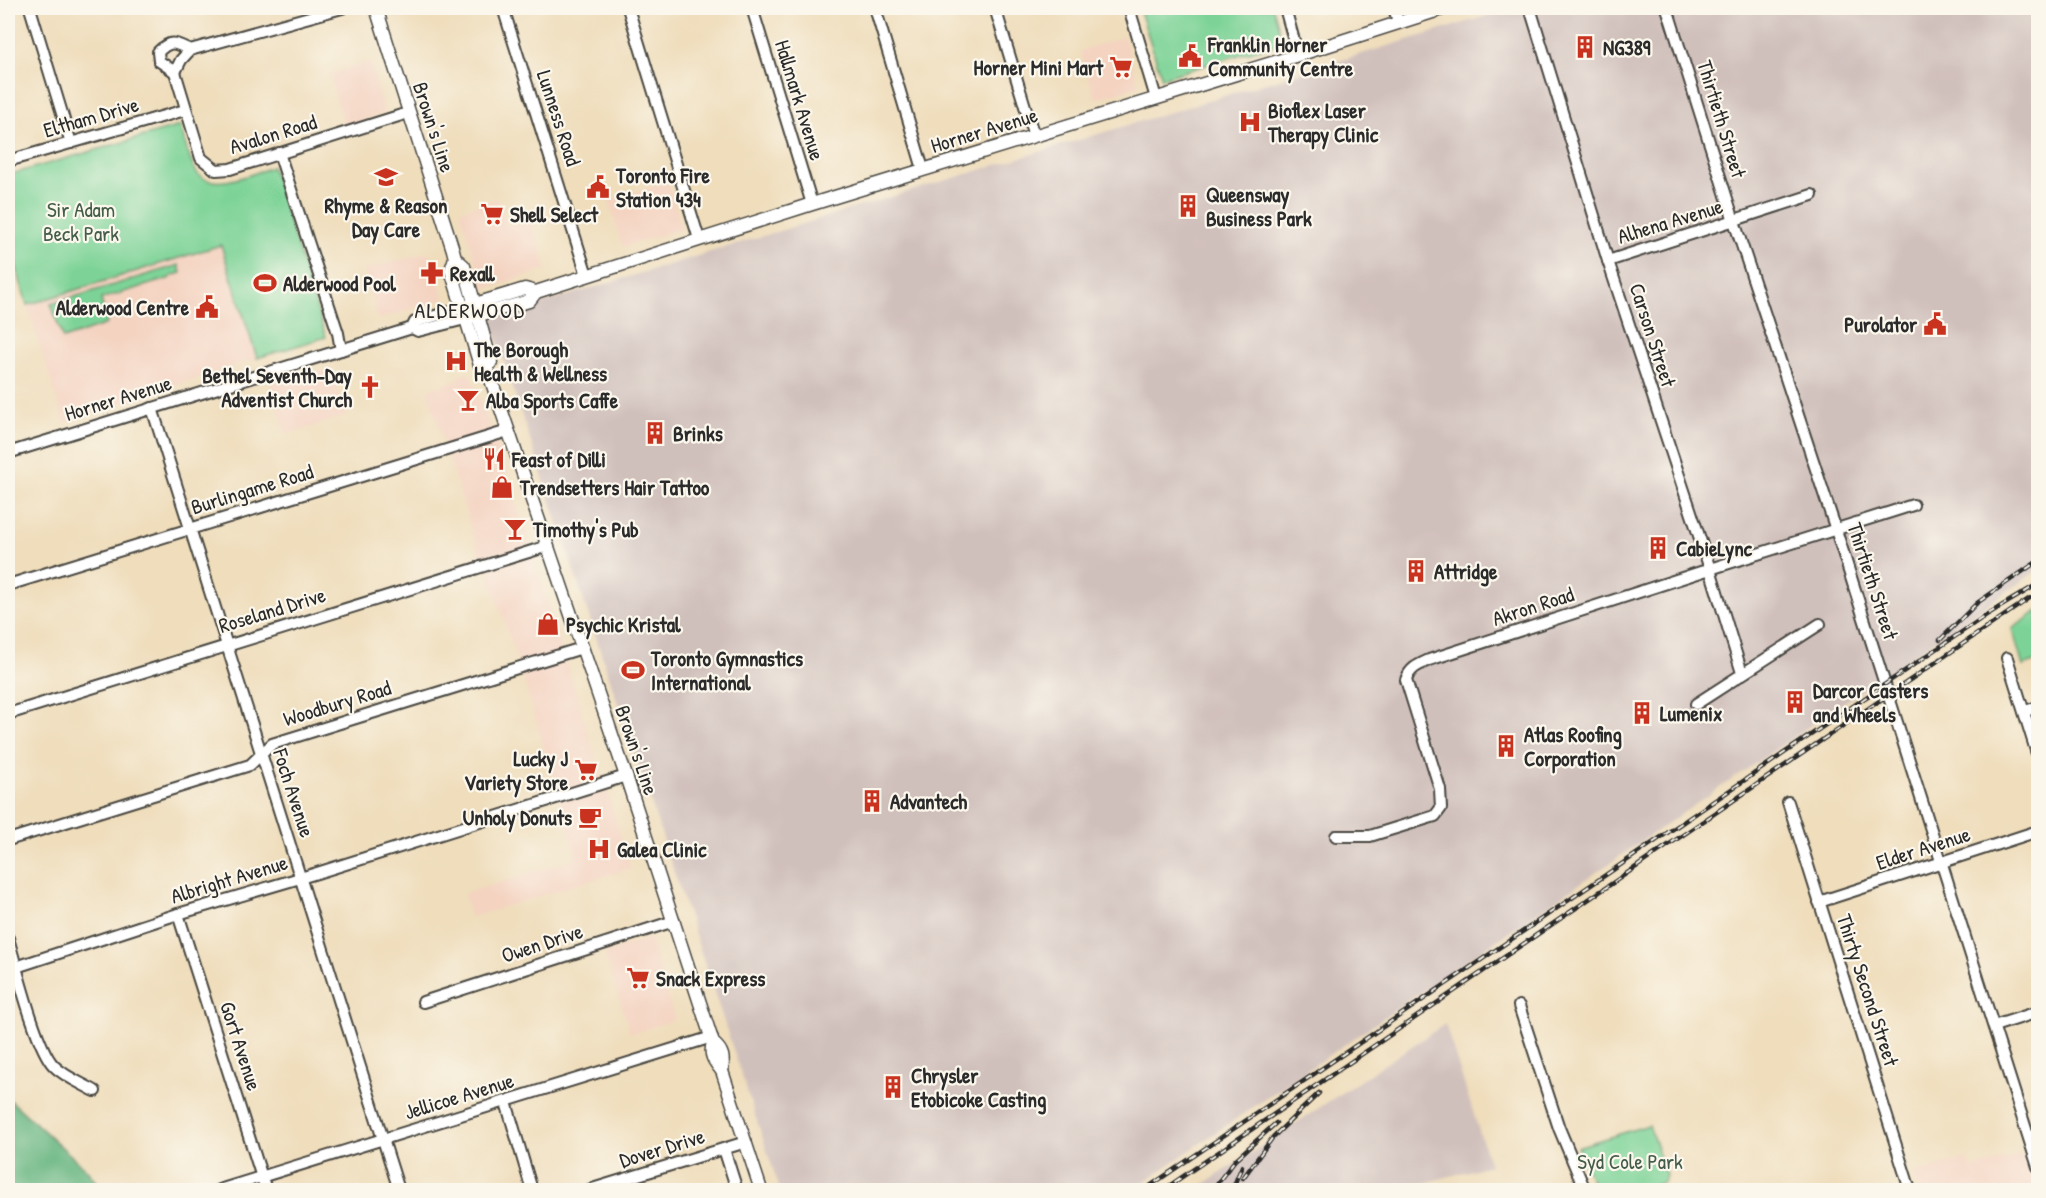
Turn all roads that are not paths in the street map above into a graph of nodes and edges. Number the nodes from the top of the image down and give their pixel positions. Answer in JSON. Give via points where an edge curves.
{"nodes":[{"id":1,"x":30,"y":8,"type":"edge"},
{"id":2,"x":342,"y":8,"type":"edge"},
{"id":3,"x":376,"y":8,"type":"edge"},
{"id":4,"x":503,"y":8,"type":"edge"},
{"id":5,"x":628,"y":8,"type":"edge"},
{"id":6,"x":752,"y":8,"type":"edge"},
{"id":7,"x":875,"y":8,"type":"edge"},
{"id":8,"x":995,"y":8,"type":"edge"},
{"id":9,"x":1129,"y":8,"type":"edge"},
{"id":10,"x":1285,"y":8,"type":"edge"},
{"id":11,"x":1394,"y":8,"type":"edge"},
{"id":12,"x":1445,"y":8,"type":"edge"},
{"id":13,"x":1530,"y":8,"type":"edge"},
{"id":14,"x":1667,"y":8,"type":"edge"},
{"id":15,"x":1398,"y":22,"type":"junction"},
{"id":16,"x":190,"y":50,"type":"junction"},
{"id":17,"x":1298,"y":55,"type":"junction"},
{"id":18,"x":175,"y":72,"type":"junction"},
{"id":19,"x":1156,"y":98,"type":"junction"},
{"id":20,"x":185,"y":110,"type":"junction"},
{"id":21,"x":408,"y":113,"type":"junction"},
{"id":22,"x":1034,"y":136,"type":"junction"},
{"id":23,"x":71,"y":143,"type":"junction"},
{"id":24,"x":279,"y":153,"type":"junction"},
{"id":25,"x":8,"y":161,"type":"edge"},
{"id":26,"x":924,"y":169,"type":"junction"},
{"id":27,"x":1812,"y":195,"type":"dead end"},
{"id":28,"x":812,"y":204,"type":"junction"},
{"id":29,"x":1734,"y":221,"type":"junction"},
{"id":30,"x":699,"y":239,"type":"junction"},
{"id":31,"x":455,"y":258,"type":"junction"},
{"id":32,"x":1608,"y":261,"type":"junction"},
{"id":33,"x":587,"y":276,"type":"junction"},
{"id":34,"x":477,"y":310,"type":"junction"},
{"id":35,"x":464,"y":313,"type":"junction"},
{"id":36,"x":341,"y":350,"type":"junction"},
{"id":37,"x":487,"y":368,"type":"junction"},
{"id":38,"x":152,"y":408,"type":"junction"},
{"id":39,"x":508,"y":431,"type":"junction"},
{"id":40,"x":8,"y":452,"type":"edge"},
{"id":41,"x":1913,"y":505,"type":"dead end"},
{"id":42,"x":189,"y":529,"type":"junction"},
{"id":43,"x":1836,"y":530,"type":"junction"},
{"id":44,"x":548,"y":546,"type":"junction"},
{"id":45,"x":1710,"y":568,"type":"junction"},
{"id":46,"x":8,"y":585,"type":"edge"},
{"id":47,"x":1820,"y":624,"type":"dead end"},
{"id":48,"x":226,"y":644,"type":"junction"},
{"id":49,"x":582,"y":648,"type":"junction"},
{"id":50,"x":2007,"y":658,"type":"dead end"},
{"id":51,"x":1742,"y":673,"type":"junction"},
{"id":52,"x":1696,"y":704,"type":"dead end"},
{"id":53,"x":2038,"y":706,"type":"edge"},
{"id":54,"x":2025,"y":711,"type":"junction"},
{"id":55,"x":8,"y":714,"type":"edge"},
{"id":56,"x":261,"y":754,"type":"junction"},
{"id":57,"x":2038,"y":757,"type":"edge"},
{"id":58,"x":626,"y":776,"type":"junction"},
{"id":59,"x":1788,"y":802,"type":"dead end"},
{"id":60,"x":2038,"y":831,"type":"edge"},
{"id":61,"x":1336,"y":836,"type":"dead end"},
{"id":62,"x":8,"y":840,"type":"edge"},
{"id":63,"x":1941,"y":863,"type":"junction"},
{"id":64,"x":301,"y":878,"type":"junction"},
{"id":65,"x":1819,"y":902,"type":"junction"},
{"id":66,"x":178,"y":914,"type":"junction"},
{"id":67,"x":674,"y":921,"type":"junction"},
{"id":68,"x":8,"y":938,"type":"edge"},
{"id":69,"x":12,"y":970,"type":"edge"},
{"id":70,"x":423,"y":1002,"type":"dead end"},
{"id":71,"x":1519,"y":1006,"type":"dead end"},
{"id":72,"x":2038,"y":1012,"type":"edge"},
{"id":73,"x":1994,"y":1026,"type":"junction"},
{"id":74,"x":712,"y":1040,"type":"junction"},
{"id":75,"x":95,"y":1091,"type":"dead end"},
{"id":76,"x":506,"y":1102,"type":"junction"},
{"id":77,"x":383,"y":1140,"type":"junction"},
{"id":78,"x":746,"y":1142,"type":"junction"},
{"id":79,"x":724,"y":1149,"type":"junction"},
{"id":80,"x":2036,"y":1151,"type":"edge"},
{"id":81,"x":2038,"y":1167,"type":"edge"},
{"id":82,"x":262,"y":1178,"type":"junction"},
{"id":83,"x":219,"y":1191,"type":"edge"},
{"id":84,"x":266,"y":1191,"type":"edge"},
{"id":85,"x":399,"y":1191,"type":"edge"},
{"id":86,"x":532,"y":1191,"type":"edge"},
{"id":87,"x":589,"y":1191,"type":"edge"},
{"id":88,"x":737,"y":1191,"type":"edge"},
{"id":89,"x":761,"y":1191,"type":"edge"},
{"id":90,"x":1585,"y":1191,"type":"edge"},
{"id":91,"x":1910,"y":1191,"type":"edge"}],
"edges":[{"from":1,"to":23,"type":"street"},
{"from":2,"to":16,"type":"street"},
{"from":3,"to":21,"type":"main road","name":"Brown's Line"},
{"from":4,"to":33,"type":"street","name":"Lunness Road"},
{"from":5,"to":30,"type":"street"},
{"from":6,"to":28,"type":"street","name":"Hallmark Avenue"},
{"from":7,"to":26,"type":"street"},
{"from":8,"to":22,"type":"street"},
{"from":9,"to":19,"type":"street"},
{"from":10,"to":17,"type":"street"},
{"from":11,"to":15,"type":"street"},
{"from":12,"to":15,"type":"main road","name":"Horner Avenue"},
{"from":13,"to":32,"type":"street","name":"Carson Street"},
{"from":14,"to":29,"type":"street","name":"Thirtieth Street"},
{"from":15,"to":17,"type":"main road","name":"Horner Avenue"},
{"from":16,"to":18,"type":"street"},
{"from":16,"to":18,"type":"street","via":[[175,42],[165,44],[158,52],[159,61]]},
{"from":17,"to":19,"type":"main road","name":"Horner Avenue"},
{"from":18,"to":20,"type":"street","name":"Avalon Road"},
{"from":19,"to":22,"type":"main road","name":"Horner Avenue"},
{"from":20,"to":23,"type":"street","name":"Eltham Drive"},
{"from":20,"to":24,"type":"street","name":"Avalon Road","via":[[201,158],[213,168],[230,169]]},
{"from":21,"to":24,"type":"street","name":"Avalon Road"},
{"from":21,"to":31,"type":"main road","name":"Brown's Line"},
{"from":22,"to":26,"type":"main road","name":"Horner Avenue"},
{"from":23,"to":25,"type":"street","name":"Eltham Drive"},
{"from":24,"to":36,"type":"street"},
{"from":26,"to":28,"type":"main road","name":"Horner Avenue"},
{"from":27,"to":29,"type":"street","name":"Alhena Avenue"},
{"from":28,"to":30,"type":"main road","name":"Horner Avenue"},
{"from":29,"to":32,"type":"street","name":"Alhena Avenue"},
{"from":29,"to":43,"type":"street","name":"Thirtieth Street"},
{"from":30,"to":33,"type":"main road","name":"Horner Avenue"},
{"from":31,"to":34,"type":"main road","name":"Brown's Line","via":[[464,266]]},
{"from":31,"to":35,"type":"main road","name":"Brown's Line","via":[[451,270]]},
{"from":32,"to":45,"type":"street","name":"Carson Street"},
{"from":33,"to":34,"type":"main road","name":"Horner Avenue","via":[[536,292],[529,301]]},
{"from":34,"to":35,"type":"main road","name":"Horner Avenue"},
{"from":34,"to":37,"type":"main road","name":"Brown's Line","via":[[491,362]]},
{"from":35,"to":36,"type":"street","name":"Horner Avenue","via":[[418,331],[412,328]]},
{"from":35,"to":37,"type":"main road","name":"Brown's Line","via":[[480,365]]},
{"from":36,"to":38,"type":"street","name":"Horner Avenue"},
{"from":37,"to":39,"type":"main road","name":"Brown's Line"},
{"from":38,"to":40,"type":"street","name":"Horner Avenue"},
{"from":38,"to":42,"type":"street","name":"Foch Avenue"},
{"from":39,"to":42,"type":"street","name":"Burlingame Road"},
{"from":39,"to":44,"type":"main road","name":"Brown's Line"},
{"from":41,"to":43,"type":"street","name":"Akron Road"},
{"from":42,"to":46,"type":"street","name":"Burlingame Road"},
{"from":42,"to":48,"type":"street","name":"Foch Avenue"},
{"from":43,"to":45,"type":"street","name":"Akron Road"},
{"from":43,"to":63,"type":"street","name":"Thirtieth Street"},
{"from":44,"to":48,"type":"street","name":"Roseland Drive"},
{"from":44,"to":49,"type":"main road","name":"Brown's Line"},
{"from":45,"to":51,"type":"street","name":"Carson Street"},
{"from":45,"to":61,"type":"street","name":"Akron Road","via":[[1414,667],[1406,680],[1440,789],[1441,808],[1435,816],[1370,836]]},
{"from":47,"to":51,"type":"street"},
{"from":48,"to":55,"type":"street","name":"Roseland Drive"},
{"from":48,"to":56,"type":"street","name":"Foch Avenue"},
{"from":49,"to":56,"type":"street","name":"Woodbury Road","via":[[272,744]]},
{"from":49,"to":58,"type":"main road","name":"Brown's Line"},
{"from":50,"to":54,"type":"street"},
{"from":51,"to":52,"type":"street"},
{"from":53,"to":54,"type":"street"},
{"from":54,"to":57,"type":"street"},
{"from":56,"to":62,"type":"street","name":"Woodbury Road","via":[[250,765]]},
{"from":56,"to":64,"type":"street","name":"Foch Avenue"},
{"from":58,"to":64,"type":"street","name":"Albright Avenue"},
{"from":58,"to":67,"type":"main road","name":"Brown's Line"},
{"from":59,"to":65,"type":"street","name":"Thirty Second Street"},
{"from":60,"to":63,"type":"street","name":"Elder Avenue"},
{"from":63,"to":65,"type":"street","name":"Elder Avenue"},
{"from":63,"to":73,"type":"street","name":"Thirtieth Street"},
{"from":64,"to":66,"type":"street","name":"Albright Avenue"},
{"from":64,"to":77,"type":"street","name":"Foch Avenue"},
{"from":65,"to":91,"type":"street","name":"Thirty Second Street"},
{"from":66,"to":69,"type":"street","name":"Albright Avenue"},
{"from":66,"to":82,"type":"street","name":"Gort Avenue"},
{"from":67,"to":70,"type":"street","name":"Owen Drive"},
{"from":67,"to":74,"type":"main road","name":"Brown's Line"},
{"from":68,"to":69,"type":"street"},
{"from":69,"to":75,"type":"street","via":[[53,1065]]},
{"from":71,"to":90,"type":"street","via":[[1559,1128]]},
{"from":72,"to":73,"type":"street"},
{"from":73,"to":80,"type":"street","name":"Thirtieth Street"},
{"from":74,"to":76,"type":"street","name":"Jellicoe Avenue"},
{"from":74,"to":78,"type":"main road","name":"Brown's Line","via":[[714,1062],[722,1071]]},
{"from":76,"to":77,"type":"street","name":"Jellicoe Avenue"},
{"from":76,"to":86,"type":"street"},
{"from":77,"to":82,"type":"street","name":"Jellicoe Avenue"},
{"from":77,"to":85,"type":"street","name":"Foch Avenue"},
{"from":78,"to":79,"type":"street","name":"Dover Drive"},
{"from":78,"to":89,"type":"main road","name":"Brown's Line"},
{"from":79,"to":87,"type":"street","name":"Dover Drive"},
{"from":79,"to":88,"type":"street"},
{"from":80,"to":81,"type":"street","name":"Thirtieth Street"},
{"from":82,"to":83,"type":"street","name":"Jellicoe Avenue"},
{"from":82,"to":84,"type":"street","name":"Gort Avenue"}]}
